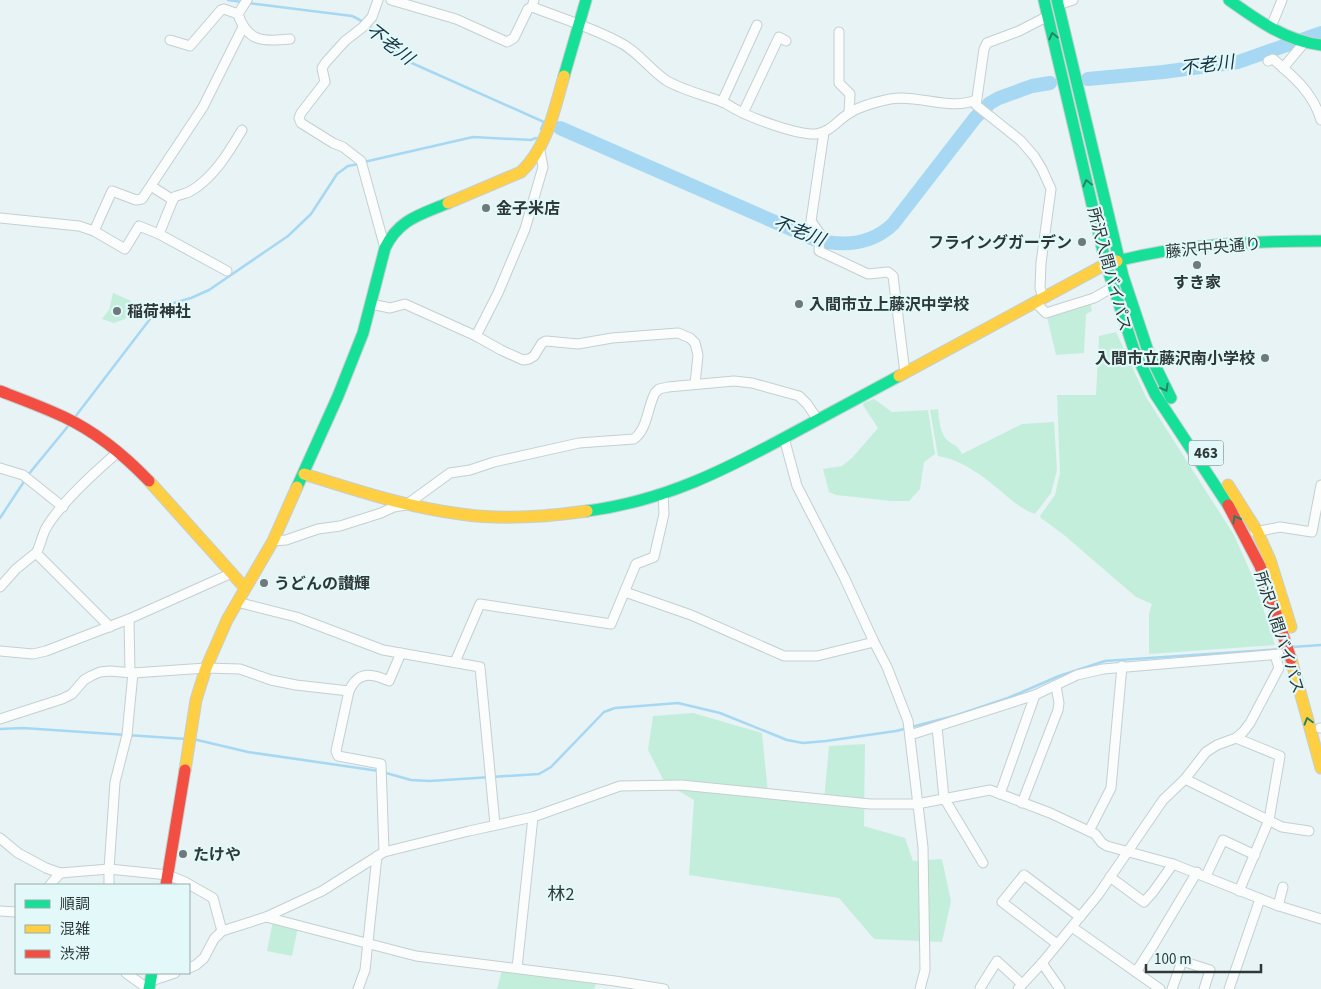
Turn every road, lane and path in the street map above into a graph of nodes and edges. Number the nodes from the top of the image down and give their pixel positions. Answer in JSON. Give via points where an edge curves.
{"nodes":[{"id":1,"x":378,"y":0,"type":"edge"},
{"id":2,"x":391,"y":0,"type":"edge"},
{"id":3,"x":586,"y":0,"type":"edge"},
{"id":4,"x":1044,"y":0,"type":"edge"},
{"id":5,"x":1073,"y":0,"type":"edge"},
{"id":6,"x":1228,"y":0,"type":"edge"},
{"id":7,"x":1282,"y":0,"type":"edge"},
{"id":8,"x":246,"y":2,"type":"edge"},
{"id":9,"x":1057,"y":3,"type":"edge"},
{"id":10,"x":533,"y":4,"type":"edge"},
{"id":11,"x":238,"y":14,"type":"junction"},
{"id":12,"x":1048,"y":16,"type":"junction"},
{"id":13,"x":579,"y":24,"type":"junction"},
{"id":14,"x":757,"y":25,"type":"dead end"},
{"id":15,"x":243,"y":27,"type":"junction"},
{"id":16,"x":1271,"y":27,"type":"junction"},
{"id":17,"x":839,"y":32,"type":"dead end"},
{"id":18,"x":290,"y":39,"type":"dead end"},
{"id":19,"x":170,"y":40,"type":"dead end"},
{"id":20,"x":786,"y":41,"type":"dead end"},
{"id":21,"x":1304,"y":43,"type":"junction"},
{"id":22,"x":1321,"y":45,"type":"edge"},
{"id":23,"x":1268,"y":61,"type":"dead end"},
{"id":24,"x":1284,"y":68,"type":"junction"},
{"id":25,"x":1073,"y":96,"type":"junction"},
{"id":26,"x":722,"y":102,"type":"junction"},
{"id":27,"x":976,"y":103,"type":"junction"},
{"id":28,"x":743,"y":113,"type":"junction"},
{"id":29,"x":849,"y":113,"type":"junction"},
{"id":30,"x":1321,"y":120,"type":"edge"},
{"id":31,"x":242,"y":130,"type":"dead end"},
{"id":32,"x":824,"y":132,"type":"junction"},
{"id":33,"x":540,"y":151,"type":"junction"},
{"id":34,"x":151,"y":186,"type":"junction"},
{"id":35,"x":173,"y":200,"type":"junction"},
{"id":36,"x":0,"y":218,"type":"edge"},
{"id":37,"x":94,"y":231,"type":"junction"},
{"id":38,"x":159,"y":234,"type":"junction"},
{"id":39,"x":1321,"y":241,"type":"edge"},
{"id":40,"x":385,"y":248,"type":"junction"},
{"id":41,"x":1118,"y":261,"type":"junction"},
{"id":42,"x":1106,"y":264,"type":"junction"},
{"id":43,"x":227,"y":271,"type":"dead end"},
{"id":44,"x":1113,"y":287,"type":"junction"},
{"id":45,"x":1039,"y":300,"type":"junction"},
{"id":46,"x":371,"y":304,"type":"junction"},
{"id":47,"x":476,"y":336,"type":"junction"},
{"id":48,"x":905,"y":373,"type":"junction"},
{"id":49,"x":695,"y":384,"type":"junction"},
{"id":50,"x":0,"y":391,"type":"edge"},
{"id":51,"x":818,"y":420,"type":"junction"},
{"id":52,"x":784,"y":438,"type":"junction"},
{"id":53,"x":118,"y":452,"type":"junction"},
{"id":54,"x":0,"y":468,"type":"edge"},
{"id":55,"x":304,"y":474,"type":"junction"},
{"id":56,"x":1321,"y":486,"type":"edge"},
{"id":57,"x":663,"y":494,"type":"junction"},
{"id":58,"x":406,"y":505,"type":"junction"},
{"id":59,"x":63,"y":507,"type":"junction"},
{"id":60,"x":1257,"y":531,"type":"junction"},
{"id":61,"x":1246,"y":537,"type":"junction"},
{"id":62,"x":273,"y":541,"type":"junction"},
{"id":63,"x":37,"y":552,"type":"junction"},
{"id":64,"x":232,"y":573,"type":"junction"},
{"id":65,"x":0,"y":587,"type":"edge"},
{"id":66,"x":245,"y":588,"type":"junction"},
{"id":67,"x":625,"y":592,"type":"junction"},
{"id":68,"x":237,"y":602,"type":"junction"},
{"id":69,"x":129,"y":619,"type":"junction"},
{"id":70,"x":110,"y":626,"type":"junction"},
{"id":71,"x":874,"y":642,"type":"junction"},
{"id":72,"x":1291,"y":650,"type":"junction"},
{"id":73,"x":0,"y":651,"type":"edge"},
{"id":74,"x":401,"y":653,"type":"junction"},
{"id":75,"x":1275,"y":655,"type":"junction"},
{"id":76,"x":455,"y":662,"type":"junction"},
{"id":77,"x":1122,"y":666,"type":"junction"},
{"id":78,"x":206,"y":668,"type":"junction"},
{"id":79,"x":131,"y":673,"type":"junction"},
{"id":80,"x":1056,"y":686,"type":"junction"},
{"id":81,"x":349,"y":692,"type":"junction"},
{"id":82,"x":1036,"y":695,"type":"junction"},
{"id":83,"x":0,"y":719,"type":"edge"},
{"id":84,"x":937,"y":727,"type":"junction"},
{"id":85,"x":1321,"y":729,"type":"edge"},
{"id":86,"x":910,"y":735,"type":"junction"},
{"id":87,"x":1236,"y":738,"type":"junction"},
{"id":88,"x":1321,"y":768,"type":"edge"},
{"id":89,"x":1185,"y":779,"type":"junction"},
{"id":90,"x":1000,"y":794,"type":"junction"},
{"id":91,"x":944,"y":798,"type":"junction"},
{"id":92,"x":1022,"y":803,"type":"junction"},
{"id":93,"x":917,"y":804,"type":"junction"},
{"id":94,"x":533,"y":817,"type":"junction"},
{"id":95,"x":1269,"y":820,"type":"junction"},
{"id":96,"x":495,"y":825,"type":"junction"},
{"id":97,"x":1089,"y":831,"type":"junction"},
{"id":98,"x":1310,"y":831,"type":"dead end"},
{"id":99,"x":0,"y":838,"type":"edge"},
{"id":100,"x":1127,"y":852,"type":"junction"},
{"id":101,"x":380,"y":854,"type":"junction"},
{"id":102,"x":1255,"y":855,"type":"junction"},
{"id":103,"x":983,"y":862,"type":"dead end"},
{"id":104,"x":1173,"y":864,"type":"junction"},
{"id":105,"x":109,"y":870,"type":"junction"},
{"id":106,"x":1197,"y":872,"type":"junction"},
{"id":107,"x":60,"y":873,"type":"junction"},
{"id":108,"x":1206,"y":876,"type":"junction"},
{"id":109,"x":1110,"y":877,"type":"junction"},
{"id":110,"x":167,"y":880,"type":"edge"},
{"id":111,"x":51,"y":884,"type":"edge"},
{"id":112,"x":109,"y":884,"type":"edge"},
{"id":113,"x":184,"y":884,"type":"edge"},
{"id":114,"x":190,"y":886,"type":"edge"},
{"id":115,"x":1283,"y":887,"type":"dead end"},
{"id":116,"x":1239,"y":891,"type":"junction"},
{"id":117,"x":1260,"y":899,"type":"junction"},
{"id":118,"x":1278,"y":906,"type":"junction"},
{"id":119,"x":0,"y":911,"type":"edge"},
{"id":120,"x":15,"y":912,"type":"edge"},
{"id":121,"x":266,"y":917,"type":"junction"},
{"id":122,"x":1080,"y":917,"type":"junction"},
{"id":123,"x":1321,"y":919,"type":"edge"},
{"id":124,"x":1072,"y":927,"type":"junction"},
{"id":125,"x":222,"y":931,"type":"junction"},
{"id":126,"x":367,"y":944,"type":"junction"},
{"id":127,"x":1057,"y":944,"type":"junction"},
{"id":128,"x":1042,"y":962,"type":"junction"},
{"id":129,"x":190,"y":968,"type":"edge"},
{"id":130,"x":517,"y":968,"type":"junction"},
{"id":131,"x":1136,"y":972,"type":"junction"},
{"id":132,"x":128,"y":974,"type":"edge"},
{"id":133,"x":172,"y":974,"type":"edge"},
{"id":134,"x":150,"y":983,"type":"edge"},
{"id":135,"x":1020,"y":986,"type":"edge"},
{"id":136,"x":980,"y":988,"type":"edge"},
{"id":137,"x":358,"y":989,"type":"edge"},
{"id":138,"x":664,"y":989,"type":"edge"},
{"id":139,"x":920,"y":989,"type":"edge"},
{"id":140,"x":1060,"y":989,"type":"edge"},
{"id":141,"x":1160,"y":989,"type":"edge"},
{"id":142,"x":1172,"y":989,"type":"edge"},
{"id":143,"x":1204,"y":989,"type":"edge"},
{"id":144,"x":1229,"y":989,"type":"edge"}],
"edges":[{"from":1,"to":40,"type":"street","via":[[372,17],[363,28],[345,41],[326,62],[322,68],[325,82],[299,118],[301,123],[343,147],[362,163]]},
{"from":2,"to":10,"type":"street","via":[[456,19],[507,42],[512,40]]},
{"from":3,"to":13,"type":"main road"},
{"from":4,"to":12,"type":"main road","name":"所沢入間バイパス","number":"463"},
{"from":5,"to":9,"type":"street"},
{"from":6,"to":16,"type":"main road"},
{"from":7,"to":16,"type":"street"},
{"from":8,"to":11,"type":"street"},
{"from":9,"to":25,"type":"main road","name":"所沢入間バイパス","number":"463","via":[[1073,68]]},
{"from":10,"to":13,"type":"street"},
{"from":11,"to":15,"type":"street"},
{"from":11,"to":19,"type":"street","via":[[221,10],[190,46]]},
{"from":25,"to":12,"type":"main road","name":"所沢入間バイパス","number":"463","one_way":true,"via":[[1061,72]]},
{"from":12,"to":27,"type":"street","via":[[987,43]]},
{"from":13,"to":26,"type":"street","via":[[624,45],[667,81]]},
{"from":13,"to":33,"type":"main road"},
{"from":14,"to":26,"type":"street"},
{"from":15,"to":18,"type":"street","via":[[257,38]]},
{"from":15,"to":34,"type":"street","via":[[203,107]]},
{"from":16,"to":21,"type":"main road"},
{"from":17,"to":29,"type":"street","via":[[839,83],[850,94]]},
{"from":20,"to":28,"type":"street","via":[[779,37]]},
{"from":21,"to":22,"type":"main road"},
{"from":21,"to":24,"type":"street"},
{"from":23,"to":24,"type":"street","via":[[1273,59]]},
{"from":24,"to":30,"type":"street","via":[[1314,100]]},
{"from":25,"to":41,"type":"main road","name":"所沢入間バイパス","number":"463"},
{"from":42,"to":25,"type":"main road","name":"所沢入間バイパス","number":"463","one_way":true},
{"from":26,"to":28,"type":"street"},
{"from":27,"to":29,"type":"street","via":[[957,105],[903,97],[867,105]]},
{"from":27,"to":45,"type":"street","via":[[1021,141],[1034,156],[1051,189]]},
{"from":28,"to":32,"type":"street","via":[[801,132]]},
{"from":29,"to":32,"type":"street"},
{"from":31,"to":35,"type":"street","via":[[206,179]]},
{"from":32,"to":48,"type":"street","via":[[811,221],[820,234],[819,251],[868,274],[888,272],[893,276]]},
{"from":33,"to":40,"type":"main road","via":[[521,172],[406,221]]},
{"from":33,"to":47,"type":"street","via":[[543,167],[525,229]]},
{"from":34,"to":35,"type":"street"},
{"from":34,"to":37,"type":"street","via":[[142,198],[136,200],[112,191]]},
{"from":35,"to":38,"type":"street"},
{"from":36,"to":37,"type":"street","via":[[79,226]]},
{"from":37,"to":38,"type":"street","via":[[125,249],[139,226]]},
{"from":38,"to":43,"type":"street"},
{"from":39,"to":41,"type":"main road","name":"藤沢中央通り","via":[[1211,245],[1138,255]]},
{"from":40,"to":46,"type":"main road"},
{"from":41,"to":42,"type":"main road","name":"藤沢中央通り"},
{"from":41,"to":60,"type":"main road","name":"所沢入間バイパス","number":"463","one_way":true,"via":[[1136,323],[1156,371],[1185,423]]},
{"from":42,"to":44,"type":"main road","name":"所沢入間バイパス","number":"463"},
{"from":42,"to":45,"type":"main road","name":"藤沢中央通り"},
{"from":44,"to":45,"type":"street","via":[[1094,298],[1046,313]]},
{"from":61,"to":44,"type":"main road","name":"所沢入間バイパス","number":"463","one_way":true,"via":[[1145,376]]},
{"from":45,"to":48,"type":"main road","name":"藤沢中央通り"},
{"from":46,"to":47,"type":"street","via":[[390,308],[404,304]]},
{"from":46,"to":55,"type":"main road","via":[[356,351]]},
{"from":47,"to":49,"type":"street","via":[[528,360],[546,341],[578,344],[678,333],[695,343],[698,355]]},
{"from":48,"to":51,"type":"main road","name":"藤沢中央通り"},
{"from":49,"to":51,"type":"street","via":[[752,383],[798,396]]},
{"from":49,"to":58,"type":"street","via":[[659,389],[652,399],[640,434],[634,439],[579,442],[450,474]]},
{"from":50,"to":53,"type":"main road","via":[[72,421]]},
{"from":51,"to":52,"type":"main road","name":"藤沢中央通り"},
{"from":52,"to":57,"type":"main road","name":"藤沢中央通り","via":[[748,458]]},
{"from":52,"to":71,"type":"street","via":[[797,486]]},
{"from":53,"to":59,"type":"street"},
{"from":53,"to":64,"type":"main road","via":[[149,480]]},
{"from":54,"to":59,"type":"street","via":[[23,476]]},
{"from":55,"to":58,"type":"main road","name":"藤沢中央通り"},
{"from":55,"to":62,"type":"main road"},
{"from":56,"to":60,"type":"street","via":[[1312,532],[1280,527]]},
{"from":57,"to":58,"type":"main road","name":"藤沢中央通り","via":[[592,511],[543,516],[486,517]]},
{"from":57,"to":67,"type":"street","via":[[664,514],[654,557],[636,564]]},
{"from":58,"to":62,"type":"street","via":[[340,526]]},
{"from":59,"to":63,"type":"street","via":[[45,530]]},
{"from":60,"to":61,"type":"street"},
{"from":60,"to":72,"type":"main road","name":"所沢入間バイパス","number":"463","via":[[1280,588]]},
{"from":61,"to":72,"type":"main road","name":"所沢入間バイパス","number":"463"},
{"from":62,"to":66,"type":"main road"},
{"from":63,"to":65,"type":"street"},
{"from":63,"to":70,"type":"street"},
{"from":64,"to":66,"type":"main road"},
{"from":64,"to":69,"type":"street"},
{"from":66,"to":68,"type":"main road"},
{"from":67,"to":71,"type":"street","via":[[691,615],[784,656],[816,656]]},
{"from":67,"to":76,"type":"street","via":[[611,624],[480,604]]},
{"from":68,"to":74,"type":"street","via":[[296,617],[383,650]]},
{"from":68,"to":78,"type":"main road"},
{"from":69,"to":70,"type":"street"},
{"from":69,"to":79,"type":"street"},
{"from":70,"to":73,"type":"street","via":[[33,654]]},
{"from":71,"to":86,"type":"street","via":[[891,676]]},
{"from":72,"to":75,"type":"street"},
{"from":72,"to":85,"type":"main road","name":"所沢入間バイパス","number":"463"},
{"from":88,"to":72,"type":"main road","name":"所沢入間バイパス","number":"463","one_way":true},
{"from":74,"to":76,"type":"street"},
{"from":74,"to":81,"type":"street","via":[[389,681],[378,676],[362,676],[356,678]]},
{"from":75,"to":77,"type":"street"},
{"from":75,"to":87,"type":"street","via":[[1279,668],[1250,723]]},
{"from":76,"to":96,"type":"street","via":[[480,667]]},
{"from":77,"to":80,"type":"street","via":[[1077,676]]},
{"from":77,"to":97,"type":"street","via":[[1110,788]]},
{"from":78,"to":79,"type":"street"},
{"from":78,"to":81,"type":"street","via":[[240,669],[271,680]]},
{"from":78,"to":110,"type":"main road","via":[[196,700]]},
{"from":79,"to":83,"type":"street","via":[[100,672],[84,680],[72,694],[62,699]]},
{"from":79,"to":105,"type":"street","via":[[127,735],[115,782]]},
{"from":80,"to":82,"type":"street"},
{"from":80,"to":92,"type":"street","via":[[1058,710]]},
{"from":81,"to":101,"type":"street","via":[[336,750],[338,756],[381,764]]},
{"from":82,"to":84,"type":"street"},
{"from":82,"to":90,"type":"street"},
{"from":84,"to":86,"type":"street"},
{"from":84,"to":91,"type":"street"},
{"from":86,"to":93,"type":"street"},
{"from":87,"to":89,"type":"street","via":[[1206,752]]},
{"from":87,"to":95,"type":"street","via":[[1280,756]]},
{"from":89,"to":95,"type":"street"},
{"from":89,"to":100,"type":"street","via":[[1163,800]]},
{"from":90,"to":91,"type":"street","via":[[983,790]]},
{"from":90,"to":92,"type":"street"},
{"from":91,"to":93,"type":"street"},
{"from":91,"to":103,"type":"street"},
{"from":92,"to":97,"type":"street"},
{"from":93,"to":94,"type":"street","via":[[870,804],[681,785],[620,786]]},
{"from":93,"to":139,"type":"street","via":[[923,848],[924,902],[925,970]]},
{"from":94,"to":96,"type":"street"},
{"from":94,"to":130,"type":"street"},
{"from":95,"to":98,"type":"street","via":[[1282,827]]},
{"from":95,"to":102,"type":"street"},
{"from":96,"to":101,"type":"street"},
{"from":97,"to":100,"type":"street","via":[[1107,846]]},
{"from":99,"to":107,"type":"street","via":[[18,853]]},
{"from":100,"to":104,"type":"street"},
{"from":100,"to":109,"type":"street"},
{"from":101,"to":121,"type":"street","via":[[322,890]]},
{"from":101,"to":126,"type":"street"},
{"from":102,"to":108,"type":"street","via":[[1223,840]]},
{"from":102,"to":116,"type":"street"},
{"from":104,"to":106,"type":"street"},
{"from":104,"to":109,"type":"street","via":[[1144,902]]},
{"from":105,"to":107,"type":"street"},
{"from":105,"to":110,"type":"street"},
{"from":105,"to":112,"type":"street"},
{"from":106,"to":108,"type":"street"},
{"from":106,"to":131,"type":"street"},
{"from":107,"to":111,"type":"street"},
{"from":108,"to":116,"type":"street"},
{"from":109,"to":122,"type":"street"},
{"from":110,"to":113,"type":"street"},
{"from":114,"to":125,"type":"street","via":[[213,898]]},
{"from":115,"to":118,"type":"street"},
{"from":116,"to":117,"type":"street"},
{"from":117,"to":118,"type":"street"},
{"from":117,"to":144,"type":"street"},
{"from":118,"to":123,"type":"street"},
{"from":119,"to":120,"type":"street"},
{"from":121,"to":125,"type":"street"},
{"from":121,"to":126,"type":"street"},
{"from":122,"to":124,"type":"street"},
{"from":122,"to":127,"type":"street","via":[[1024,875],[1002,902]]},
{"from":124,"to":127,"type":"street"},
{"from":124,"to":131,"type":"street"},
{"from":125,"to":129,"type":"street","via":[[204,958]]},
{"from":126,"to":130,"type":"street","via":[[416,956]]},
{"from":126,"to":137,"type":"street","via":[[365,970]]},
{"from":127,"to":128,"type":"street"},
{"from":128,"to":135,"type":"street"},
{"from":128,"to":140,"type":"street"},
{"from":130,"to":138,"type":"street"},
{"from":131,"to":141,"type":"street"},
{"from":132,"to":134,"type":"street"},
{"from":133,"to":134,"type":"street"},
{"from":135,"to":136,"type":"street","via":[[998,961]]},
{"from":142,"to":143,"type":"street","via":[[1182,961],[1210,970]]}]}
